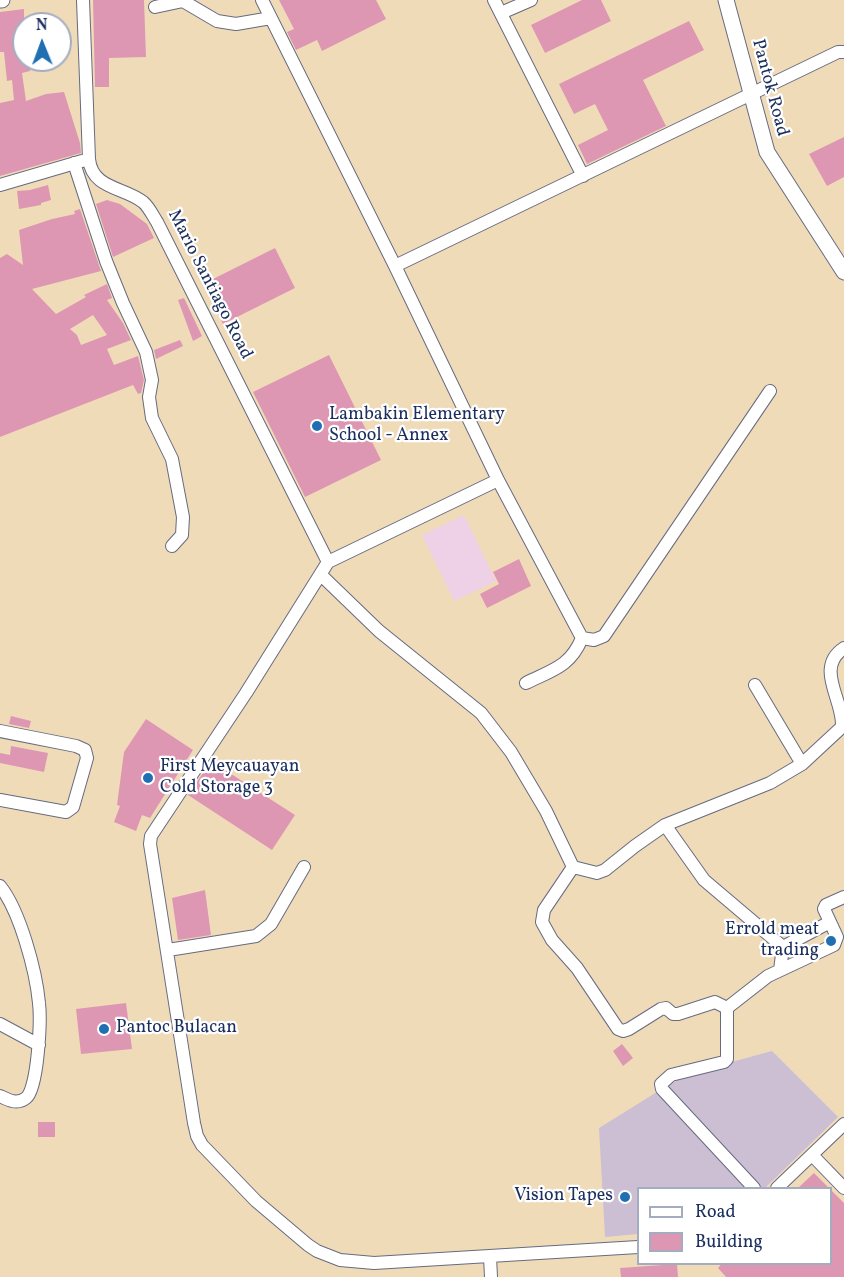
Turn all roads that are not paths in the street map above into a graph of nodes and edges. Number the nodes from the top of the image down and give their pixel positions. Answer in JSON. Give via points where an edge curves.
{"nodes":[{"id":1,"x":83,"y":0,"type":"edge"},
{"id":2,"x":262,"y":0,"type":"edge"},
{"id":3,"x":494,"y":0,"type":"edge"},
{"id":4,"x":531,"y":0,"type":"edge"},
{"id":5,"x":726,"y":0,"type":"edge"},
{"id":6,"x":154,"y":7,"type":"dead end"},
{"id":7,"x":501,"y":13,"type":"junction"},
{"id":8,"x":271,"y":18,"type":"junction"},
{"id":9,"x":844,"y":52,"type":"edge"},
{"id":10,"x":750,"y":95,"type":"junction"},
{"id":11,"x":89,"y":159,"type":"junction"},
{"id":12,"x":74,"y":163,"type":"junction"},
{"id":13,"x":583,"y":176,"type":"junction"},
{"id":14,"x":0,"y":185,"type":"edge"},
{"id":15,"x":395,"y":266,"type":"junction"},
{"id":16,"x":844,"y":272,"type":"edge"},
{"id":17,"x":770,"y":391,"type":"dead end"},
{"id":18,"x":498,"y":480,"type":"junction"},
{"id":19,"x":172,"y":546,"type":"dead end"},
{"id":20,"x":328,"y":562,"type":"junction"},
{"id":21,"x":321,"y":575,"type":"junction"},
{"id":22,"x":582,"y":638,"type":"junction"},
{"id":23,"x":844,"y":648,"type":"edge"},
{"id":24,"x":526,"y":683,"type":"dead end"},
{"id":25,"x":755,"y":684,"type":"dead end"},
{"id":26,"x":0,"y":730,"type":"edge"},
{"id":27,"x":802,"y":764,"type":"junction"},
{"id":28,"x":0,"y":800,"type":"edge"},
{"id":29,"x":665,"y":825,"type":"junction"},
{"id":30,"x":304,"y":867,"type":"dead end"},
{"id":31,"x":573,"y":867,"type":"junction"},
{"id":32,"x":1,"y":888,"type":"edge"},
{"id":33,"x":844,"y":897,"type":"edge"},
{"id":34,"x":830,"y":922,"type":"junction"},
{"id":35,"x":783,"y":947,"type":"junction"},
{"id":36,"x":168,"y":950,"type":"junction"},
{"id":37,"x":780,"y":970,"type":"junction"},
{"id":38,"x":727,"y":1008,"type":"junction"},
{"id":39,"x":0,"y":1024,"type":"edge"},
{"id":40,"x":39,"y":1045,"type":"junction"},
{"id":41,"x":0,"y":1096,"type":"edge"},
{"id":42,"x":844,"y":1124,"type":"edge"},
{"id":43,"x":813,"y":1156,"type":"junction"},
{"id":44,"x":753,"y":1187,"type":"edge"},
{"id":45,"x":778,"y":1187,"type":"edge"},
{"id":46,"x":844,"y":1188,"type":"edge"},
{"id":47,"x":637,"y":1247,"type":"edge"},
{"id":48,"x":490,"y":1257,"type":"junction"},
{"id":49,"x":491,"y":1277,"type":"edge"}],
"edges":[{"from":1,"to":11,"type":"street","name":"Mario Santiago Road"},
{"from":2,"to":8,"type":"street"},
{"from":3,"to":7,"type":"street"},
{"from":4,"to":7,"type":"street"},
{"from":5,"to":10,"type":"main road","name":"Pantok Road"},
{"from":6,"to":8,"type":"street","via":[[183,1],[217,21],[236,24]]},
{"from":7,"to":13,"type":"street"},
{"from":8,"to":15,"type":"street"},
{"from":9,"to":10,"type":"street"},
{"from":10,"to":13,"type":"street"},
{"from":10,"to":16,"type":"main road","name":"Pantok Road","via":[[767,152]]},
{"from":11,"to":12,"type":"street"},
{"from":11,"to":20,"type":"street","name":"Mario Santiago Road","via":[[92,171],[103,183],[143,202],[157,222]]},
{"from":12,"to":14,"type":"street"},
{"from":12,"to":19,"type":"street","via":[[106,261],[147,352],[152,418],[172,459],[183,517],[182,536]]},
{"from":13,"to":15,"type":"street"},
{"from":15,"to":18,"type":"street"},
{"from":17,"to":22,"type":"street","via":[[604,636],[594,640]]},
{"from":18,"to":20,"type":"street"},
{"from":18,"to":22,"type":"street"},
{"from":20,"to":21,"type":"street"},
{"from":21,"to":31,"type":"street","via":[[378,632],[481,713],[511,752]]},
{"from":21,"to":36,"type":"street","via":[[152,836],[150,844]]},
{"from":22,"to":24,"type":"street","via":[[568,662]]},
{"from":23,"to":27,"type":"street","via":[[830,665],[842,727]]},
{"from":25,"to":27,"type":"street"},
{"from":26,"to":28,"type":"street","via":[[76,746],[86,750],[87,758],[74,807],[66,812]]},
{"from":27,"to":29,"type":"street","via":[[770,783]]},
{"from":29,"to":31,"type":"street","via":[[605,870],[597,873]]},
{"from":29,"to":35,"type":"street","via":[[704,880]]},
{"from":30,"to":36,"type":"street","via":[[264,932],[245,939]]},
{"from":31,"to":38,"type":"street","via":[[544,910],[542,922],[618,1029],[629,1029],[666,1008],[673,1014],[715,1002]]},
{"from":32,"to":40,"type":"street","via":[[20,923],[28,951],[39,1003]]},
{"from":33,"to":34,"type":"street","via":[[826,905]]},
{"from":34,"to":35,"type":"street"},
{"from":34,"to":37,"type":"street","via":[[837,937],[834,945]]},
{"from":35,"to":37,"type":"street"},
{"from":36,"to":48,"type":"street","via":[[197,1136],[256,1201],[308,1245],[340,1260],[374,1263]]},
{"from":37,"to":38,"type":"street"},
{"from":38,"to":44,"type":"street","via":[[727,1059],[670,1076],[661,1084]]},
{"from":39,"to":40,"type":"street"},
{"from":40,"to":41,"type":"street","via":[[28,1097],[11,1101]]},
{"from":42,"to":43,"type":"street"},
{"from":43,"to":45,"type":"street"},
{"from":43,"to":46,"type":"street"},
{"from":47,"to":48,"type":"street"},
{"from":48,"to":49,"type":"street"}]}
